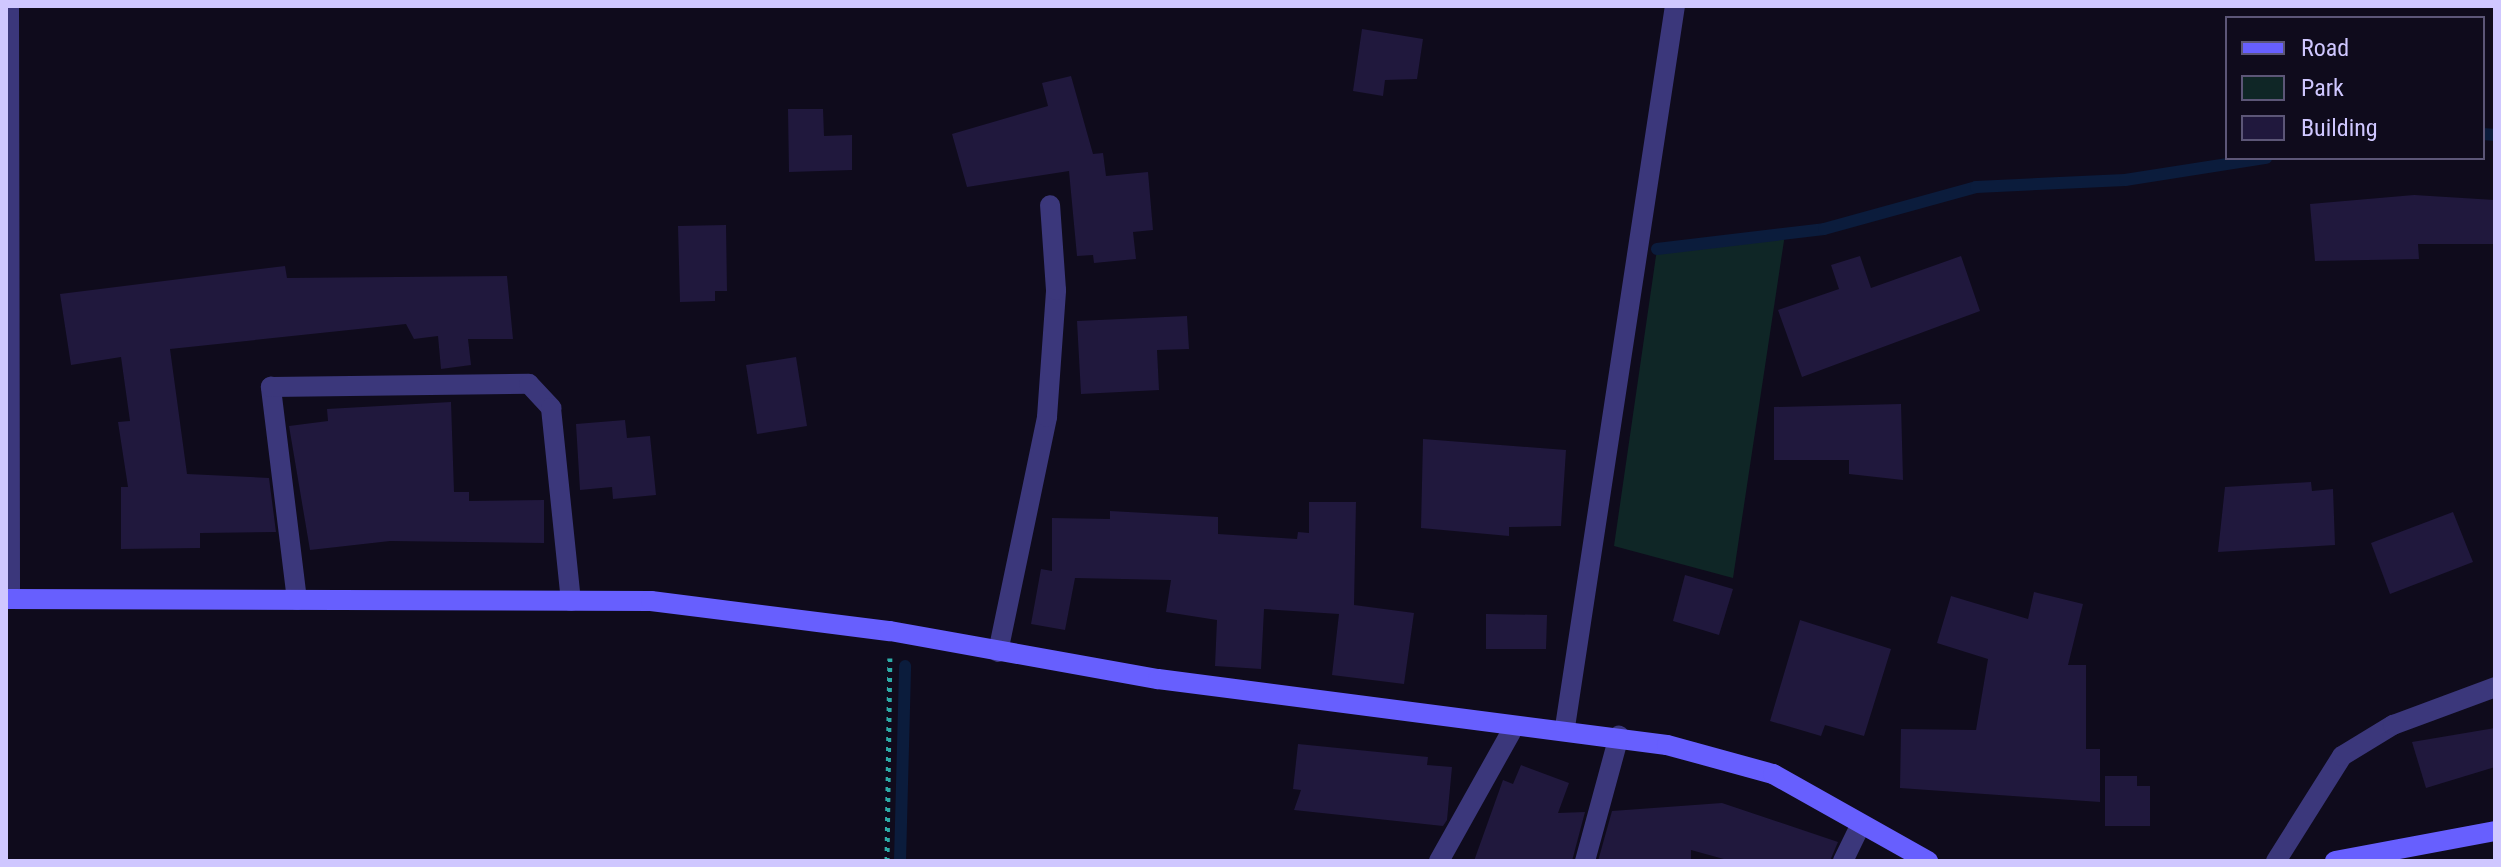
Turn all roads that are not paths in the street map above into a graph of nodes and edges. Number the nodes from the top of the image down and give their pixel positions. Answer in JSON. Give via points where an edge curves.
{"nodes":[{"id":1,"x":9,"y":6,"type":"edge"},
{"id":2,"x":1675,"y":6,"type":"edge"},
{"id":3,"x":1050,"y":205,"type":"dead end"},
{"id":4,"x":8,"y":599,"type":"edge"},
{"id":5,"x":297,"y":600,"type":"junction"},
{"id":6,"x":571,"y":601,"type":"junction"},
{"id":7,"x":998,"y":652,"type":"junction"},
{"id":8,"x":2495,"y":687,"type":"edge"},
{"id":9,"x":1514,"y":727,"type":"junction"},
{"id":10,"x":1565,"y":727,"type":"junction"},
{"id":11,"x":1619,"y":736,"type":"junction"},
{"id":12,"x":1860,"y":826,"type":"junction"},
{"id":13,"x":2495,"y":831,"type":"edge"},
{"id":14,"x":1439,"y":861,"type":"edge"},
{"id":15,"x":1585,"y":861,"type":"edge"},
{"id":16,"x":1843,"y":861,"type":"edge"},
{"id":17,"x":1928,"y":861,"type":"edge"},
{"id":18,"x":2276,"y":861,"type":"edge"},
{"id":19,"x":2335,"y":861,"type":"edge"}],
"edges":[{"from":1,"to":4,"type":"street"},
{"from":2,"to":10,"type":"street"},
{"from":3,"to":7,"type":"street","via":[[1056,290],[1047,417]]},
{"from":4,"to":5,"type":"street"},
{"from":5,"to":6,"type":"street"},
{"from":5,"to":6,"type":"street","via":[[271,387],[529,384],[551,408]]},
{"from":6,"to":7,"type":"street","via":[[651,601],[890,631]]},
{"from":7,"to":9,"type":"street"},
{"from":8,"to":18,"type":"street","via":[[2393,725],[2342,756]]},
{"from":9,"to":10,"type":"street"},
{"from":9,"to":14,"type":"street"},
{"from":10,"to":11,"type":"street"},
{"from":11,"to":12,"type":"street","via":[[1773,774]]},
{"from":11,"to":15,"type":"street"},
{"from":12,"to":16,"type":"street"},
{"from":12,"to":17,"type":"street"},
{"from":13,"to":19,"type":"street"}]}
